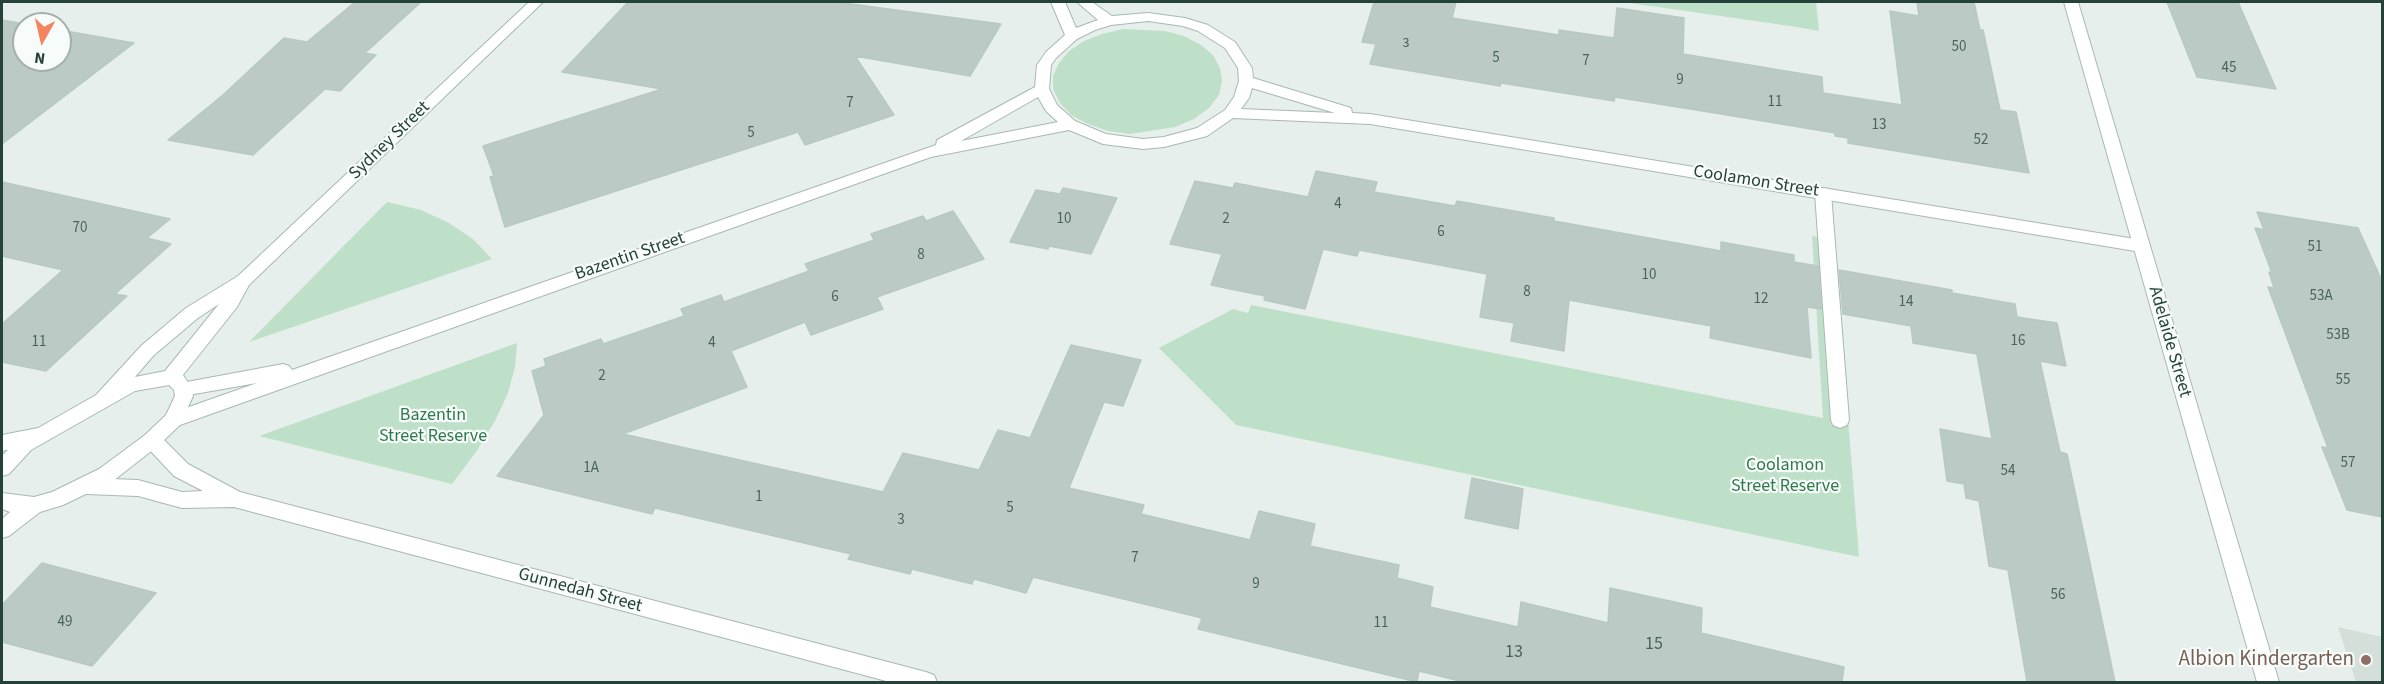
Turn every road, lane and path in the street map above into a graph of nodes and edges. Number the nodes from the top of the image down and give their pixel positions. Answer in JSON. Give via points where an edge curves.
{"nodes":[{"id":1,"x":536,"y":2,"type":"edge"},
{"id":2,"x":1058,"y":2,"type":"edge"},
{"id":3,"x":1084,"y":2,"type":"edge"},
{"id":4,"x":2071,"y":2,"type":"edge"},
{"id":5,"x":1109,"y":21,"type":"junction"},
{"id":6,"x":1072,"y":36,"type":"junction"},
{"id":7,"x":1246,"y":81,"type":"junction"},
{"id":8,"x":1042,"y":89,"type":"junction"},
{"id":9,"x":1230,"y":113,"type":"junction"},
{"id":10,"x":1371,"y":118,"type":"junction"},
{"id":11,"x":1070,"y":125,"type":"junction"},
{"id":12,"x":928,"y":152,"type":"junction"},
{"id":13,"x":1823,"y":193,"type":"junction"},
{"id":14,"x":2141,"y":246,"type":"junction"},
{"id":15,"x":244,"y":280,"type":"junction"},
{"id":16,"x":332,"y":362,"type":"junction"},
{"id":17,"x":176,"y":383,"type":"junction"},
{"id":18,"x":104,"y":398,"type":"junction"},
{"id":19,"x":173,"y":420,"type":"junction"},
{"id":20,"x":1840,"y":420,"type":"dead end"},
{"id":21,"x":38,"y":436,"type":"junction"},
{"id":22,"x":152,"y":440,"type":"junction"},
{"id":23,"x":2,"y":443,"type":"edge"},
{"id":24,"x":2,"y":468,"type":"edge"},
{"id":25,"x":86,"y":486,"type":"junction"},
{"id":26,"x":235,"y":499,"type":"junction"},
{"id":27,"x":2,"y":501,"type":"edge"},
{"id":28,"x":34,"y":505,"type":"junction"},
{"id":29,"x":2,"y":530,"type":"edge"},
{"id":30,"x":926,"y":682,"type":"edge"},
{"id":31,"x":2268,"y":682,"type":"edge"}],
"edges":[{"from":1,"to":15,"type":"street","name":"Sydney Street"},
{"from":2,"to":6,"type":"street"},
{"from":3,"to":5,"type":"street"},
{"from":4,"to":14,"type":"street","name":"Adelaide Street"},
{"from":5,"to":6,"type":"street"},
{"from":5,"to":7,"type":"street","via":[[1148,17],[1203,28],[1230,45],[1245,68]]},
{"from":6,"to":8,"type":"street","via":[[1048,60],[1041,77]]},
{"from":7,"to":9,"type":"street","via":[[1241,98]]},
{"from":7,"to":10,"type":"street","name":"Coolamon Street"},
{"from":8,"to":11,"type":"street","via":[[1051,108]]},
{"from":8,"to":12,"type":"street","name":"Bazentin Street"},
{"from":9,"to":10,"type":"street","name":"Coolamon Street"},
{"from":9,"to":11,"type":"street","via":[[1202,132],[1143,144],[1103,140]]},
{"from":10,"to":13,"type":"street","name":"Coolamon Street"},
{"from":11,"to":12,"type":"street","name":"Bazentin Street"},
{"from":12,"to":16,"type":"street","name":"Bazentin Street"},
{"from":13,"to":14,"type":"street","name":"Coolamon Street"},
{"from":13,"to":20,"type":"street"},
{"from":14,"to":31,"type":"street","name":"Adelaide Street"},
{"from":15,"to":17,"type":"street","name":"Sydney Street"},
{"from":15,"to":18,"type":"street","name":"Sydney Street","via":[[192,313],[148,350]]},
{"from":16,"to":17,"type":"street","name":"Bazentin Street"},
{"from":16,"to":19,"type":"street","name":"Bazentin Street"},
{"from":17,"to":18,"type":"street","name":"Sydney Street","via":[[140,382]]},
{"from":17,"to":19,"type":"street","name":"Sydney Street","via":[[184,396]]},
{"from":18,"to":21,"type":"street","name":"Sydney Street"},
{"from":19,"to":22,"type":"street","name":"Sydney Street"},
{"from":21,"to":23,"type":"street"},
{"from":21,"to":24,"type":"street","name":"Sydney Street"},
{"from":22,"to":25,"type":"street","name":"Sydney Street"},
{"from":22,"to":26,"type":"street","name":"Gunnedah Street","via":[[181,470]]},
{"from":25,"to":26,"type":"street","name":"Gunnedah Street","via":[[138,488],[182,500]]},
{"from":25,"to":28,"type":"street","name":"Sydney Street"},
{"from":26,"to":30,"type":"street","name":"Gunnedah Street"},
{"from":27,"to":28,"type":"street","name":"Sydney Street"},
{"from":28,"to":29,"type":"street","name":"Sydney Street"}]}
